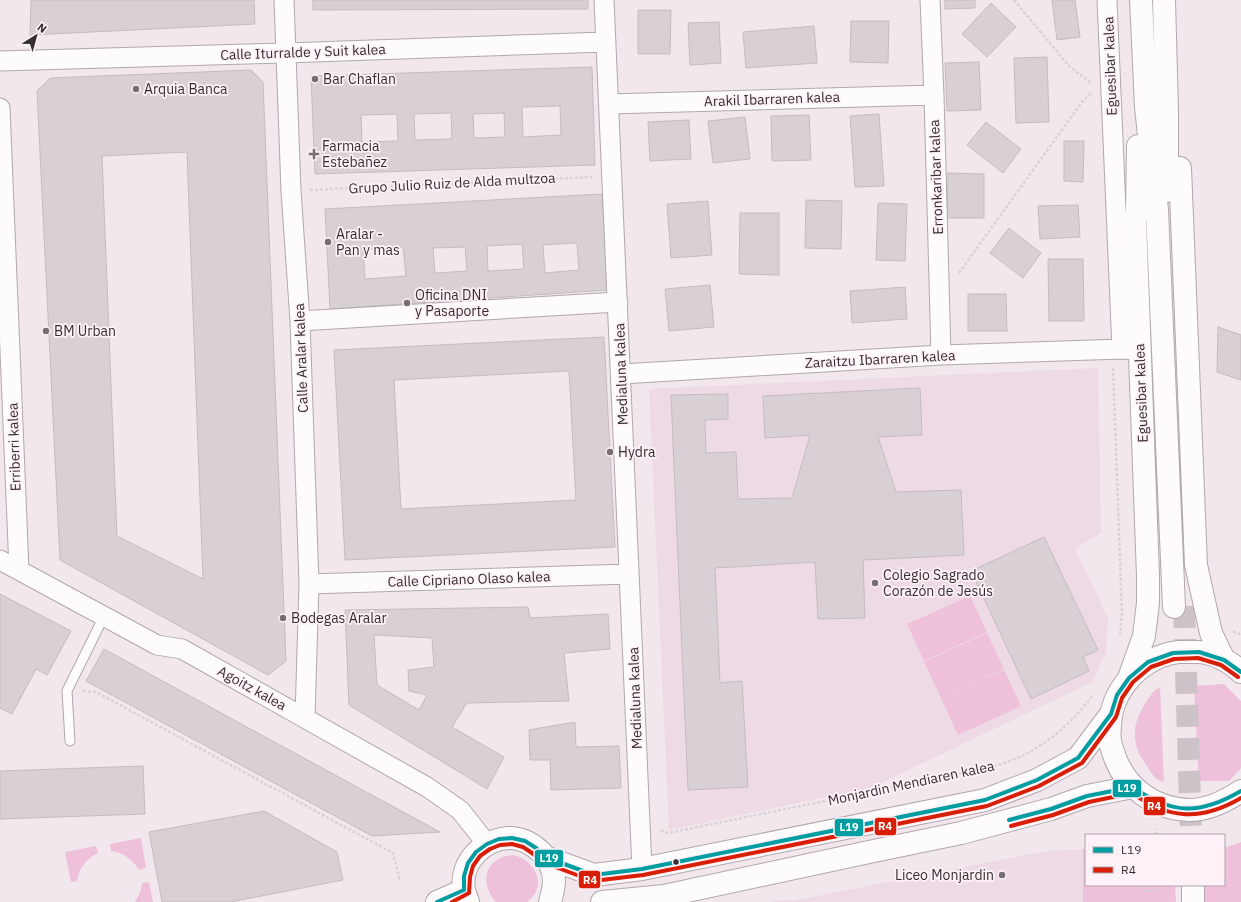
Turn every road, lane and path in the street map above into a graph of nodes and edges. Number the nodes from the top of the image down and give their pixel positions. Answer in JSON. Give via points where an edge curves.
{"nodes":[{"id":1,"x":284,"y":0,"type":"edge"},
{"id":2,"x":604,"y":0,"type":"edge"},
{"id":3,"x":930,"y":0,"type":"edge"},
{"id":4,"x":1014,"y":0,"type":"edge"},
{"id":5,"x":1108,"y":0,"type":"edge"},
{"id":6,"x":1141,"y":0,"type":"edge"},
{"id":7,"x":1164,"y":0,"type":"edge"},
{"id":8,"x":606,"y":42,"type":"junction"},
{"id":9,"x":285,"y":53,"type":"junction"},
{"id":10,"x":0,"y":61,"type":"edge"},
{"id":11,"x":1097,"y":87,"type":"dead end"},
{"id":12,"x":1092,"y":92,"type":"dead end"},
{"id":13,"x":934,"y":95,"type":"junction"},
{"id":14,"x":609,"y":104,"type":"junction"},
{"id":15,"x":1146,"y":107,"type":"junction"},
{"id":16,"x":0,"y":108,"type":"edge"},
{"id":17,"x":1167,"y":110,"type":"junction"},
{"id":18,"x":612,"y":176,"type":"junction"},
{"id":19,"x":291,"y":191,"type":"junction"},
{"id":20,"x":940,"y":300,"type":"junction"},
{"id":21,"x":618,"y":302,"type":"junction"},
{"id":22,"x":300,"y":321,"type":"junction"},
{"id":23,"x":1125,"y":354,"type":"junction"},
{"id":24,"x":941,"y":355,"type":"junction"},
{"id":25,"x":621,"y":374,"type":"junction"},
{"id":26,"x":0,"y":560,"type":"edge"},
{"id":27,"x":19,"y":570,"type":"junction"},
{"id":28,"x":629,"y":574,"type":"junction"},
{"id":29,"x":309,"y":584,"type":"junction"},
{"id":30,"x":104,"y":616,"type":"junction"},
{"id":31,"x":1237,"y":632,"type":"dead end"},
{"id":32,"x":1241,"y":636,"type":"edge"},
{"id":33,"x":1119,"y":639,"type":"dead end"},
{"id":34,"x":1233,"y":666,"type":"edge"},
{"id":35,"x":1129,"y":678,"type":"junction"},
{"id":36,"x":67,"y":690,"type":"junction"},
{"id":37,"x":1096,"y":690,"type":"dead end"},
{"id":38,"x":1111,"y":714,"type":"junction"},
{"id":39,"x":305,"y":717,"type":"junction"},
{"id":40,"x":70,"y":740,"type":"dead end"},
{"id":41,"x":1133,"y":787,"type":"junction"},
{"id":42,"x":1241,"y":791,"type":"edge"},
{"id":43,"x":640,"y":823,"type":"junction"},
{"id":44,"x":1156,"y":829,"type":"dead end"},
{"id":45,"x":1156,"y":834,"type":"edge"},
{"id":46,"x":487,"y":844,"type":"junction"},
{"id":47,"x":545,"y":857,"type":"junction"},
{"id":48,"x":642,"y":869,"type":"junction"},
{"id":49,"x":400,"y":881,"type":"dead end"},
{"id":50,"x":1145,"y":886,"type":"edge"},
{"id":51,"x":1156,"y":886,"type":"edge"},
{"id":52,"x":1184,"y":886,"type":"edge"},
{"id":53,"x":1192,"y":886,"type":"edge"},
{"id":54,"x":466,"y":896,"type":"edge"},
{"id":55,"x":437,"y":902,"type":"edge"},
{"id":56,"x":550,"y":902,"type":"edge"},
{"id":57,"x":602,"y":902,"type":"edge"},
{"id":58,"x":1185,"y":902,"type":"edge"},
{"id":59,"x":1193,"y":902,"type":"edge"}],
"edges":[{"from":1,"to":9,"type":"street","name":"Calle Aralar kalea"},
{"from":2,"to":8,"type":"street","name":"Medialuna kalea"},
{"from":3,"to":13,"type":"street","name":"Erronkaribar kalea"},
{"from":4,"to":11,"type":"path","via":[[1069,66]]},
{"from":5,"to":23,"type":"street","name":"Eguesibar kalea"},
{"from":6,"to":15,"type":"street","name":"Eguesibar kalea"},
{"from":7,"to":17,"type":"street","name":"Eguesibar kalea"},
{"from":8,"to":9,"type":"street","name":"Calle Iturralde y Suit kalea"},
{"from":8,"to":14,"type":"street","name":"Medialuna kalea"},
{"from":9,"to":10,"type":"street","name":"Calle Iturralde y Suit kalea"},
{"from":9,"to":19,"type":"street","name":"Calle Aralar kalea"},
{"from":12,"to":20,"type":"path","via":[[1082,102]]},
{"from":13,"to":14,"type":"street","name":"Arakil Ibarraren kalea"},
{"from":13,"to":20,"type":"street","name":"Erronkaribar kalea"},
{"from":14,"to":18,"type":"street","name":"Medialuna kalea"},
{"from":15,"to":17,"type":"street","name":"Eguesibar kalea","via":[[1157,210],[1179,606],[1167,210]]},
{"from":15,"to":23,"type":"street","name":"Eguesibar kalea","via":[[1138,122],[1137,211]]},
{"from":16,"to":27,"type":"street","name":"Erriberri kalea"},
{"from":17,"to":34,"type":"street","name":"Eguesibar kalea","via":[[1180,139],[1196,566],[1210,633]]},
{"from":18,"to":19,"type":"path","name":"Grupo Julio Ruiz de Alda multzoa"},
{"from":18,"to":21,"type":"street","name":"Medialuna kalea"},
{"from":19,"to":22,"type":"street","name":"Calle Aralar kalea"},
{"from":20,"to":24,"type":"street","name":"Erronkaribar kalea"},
{"from":21,"to":22,"type":"street"},
{"from":21,"to":25,"type":"street","name":"Medialuna kalea"},
{"from":22,"to":29,"type":"street","name":"Calle Aralar kalea"},
{"from":23,"to":24,"type":"street","name":"Zaraitzu Ibarraren kalea"},
{"from":23,"to":33,"type":"path","name":"Eguesibar kalea","via":[[1122,614]]},
{"from":23,"to":35,"type":"street","name":"Eguesibar kalea","via":[[1148,576],[1144,636]]},
{"from":24,"to":25,"type":"street","name":"Zaraitzu Ibarraren kalea"},
{"from":25,"to":28,"type":"street","name":"Medialuna kalea"},
{"from":26,"to":27,"type":"street","name":"Agoitz kalea"},
{"from":27,"to":30,"type":"street","name":"Agoitz kalea"},
{"from":28,"to":29,"type":"street","name":"Calle Cipriano Olaso kalea"},
{"from":28,"to":43,"type":"street","name":"Medialuna kalea"},
{"from":29,"to":39,"type":"street","name":"Calle Aralar kalea"},
{"from":30,"to":36,"type":"lane"},
{"from":30,"to":39,"type":"street","name":"Agoitz kalea","via":[[157,645],[182,649]]},
{"from":31,"to":32,"type":"path"},
{"from":34,"to":35,"type":"street","via":[[1199,652],[1173,652],[1148,662]]},
{"from":35,"to":38,"type":"street","via":[[1117,695]]},
{"from":36,"to":40,"type":"lane"},
{"from":36,"to":49,"type":"path","via":[[96,692],[393,853]]},
{"from":37,"to":43,"type":"path","name":"Monjardin Mendiaren kalea","via":[[1055,736],[1025,754],[998,765],[668,833]]},
{"from":38,"to":41,"type":"street","via":[[1110,740],[1118,766]]},
{"from":38,"to":48,"type":"street","via":[[1078,758],[1037,780],[985,800]]},
{"from":39,"to":46,"type":"street","name":"Agoitz kalea","via":[[427,787],[460,810]]},
{"from":41,"to":42,"type":"street","via":[[1157,803],[1191,810],[1223,802]]},
{"from":41,"to":57,"type":"street","via":[[1087,796],[1051,809],[961,833],[664,896]]},
{"from":43,"to":48,"type":"street","name":"Medialuna kalea"},
{"from":44,"to":45,"type":"path"},
{"from":46,"to":47,"type":"street","via":[[499,839],[512,838],[525,841]]},
{"from":46,"to":54,"type":"street","via":[[476,852],[468,863],[464,876]]},
{"from":47,"to":48,"type":"street","via":[[594,875]]},
{"from":47,"to":56,"type":"street","via":[[554,880]]},
{"from":50,"to":51,"type":"path","via":[[1145,891],[1156,890]]},
{"from":52,"to":58,"type":"street"},
{"from":53,"to":59,"type":"street"},
{"from":54,"to":55,"type":"street"}]}
